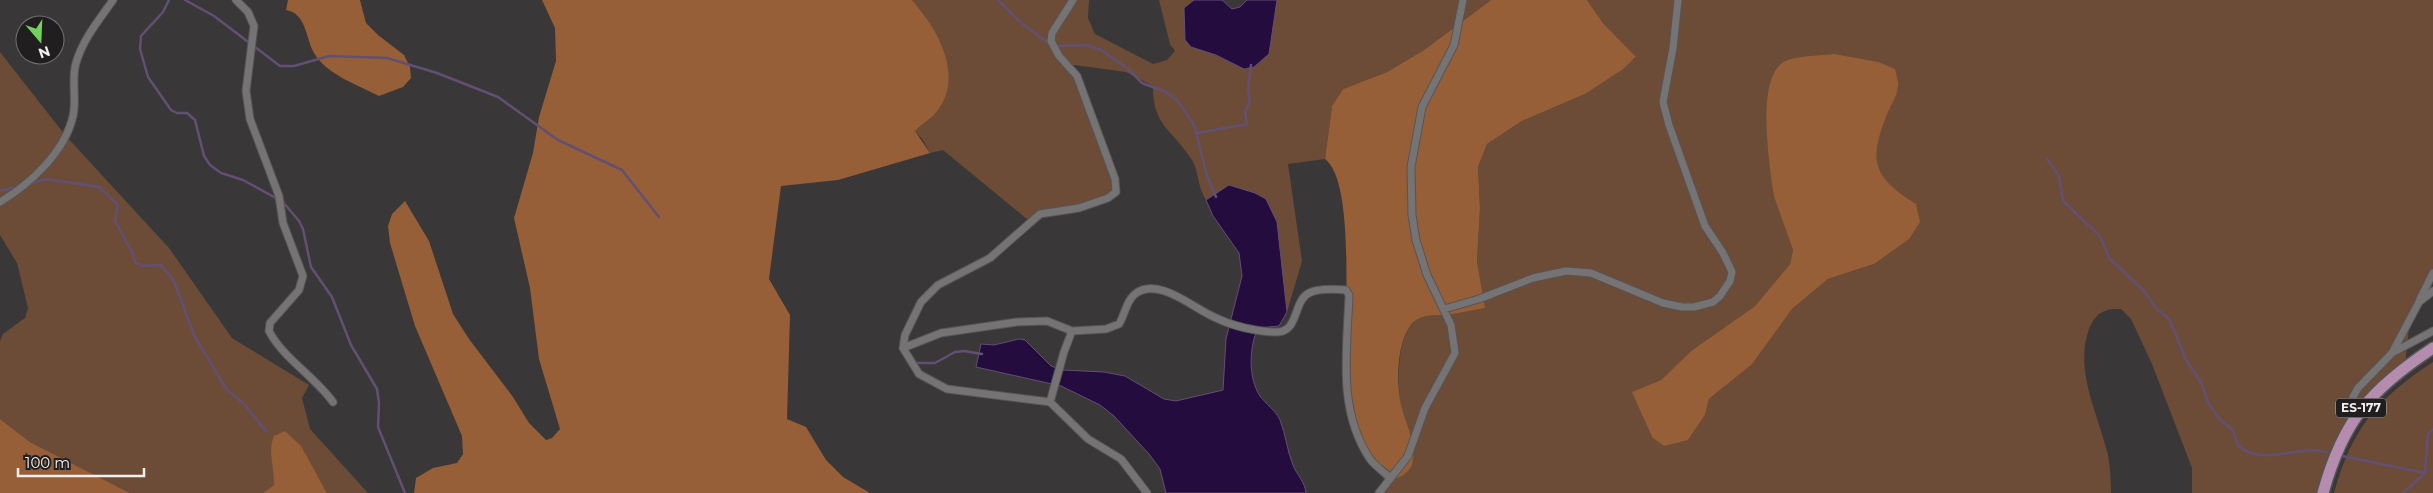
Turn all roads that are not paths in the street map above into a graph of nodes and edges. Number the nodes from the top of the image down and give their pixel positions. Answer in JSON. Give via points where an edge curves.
{"nodes":[{"id":1,"x":113,"y":0,"type":"edge"},
{"id":2,"x":236,"y":0,"type":"edge"},
{"id":3,"x":1074,"y":0,"type":"edge"},
{"id":4,"x":1463,"y":0,"type":"edge"},
{"id":5,"x":1678,"y":0,"type":"edge"},
{"id":6,"x":0,"y":202,"type":"edge"},
{"id":7,"x":2433,"y":272,"type":"edge"},
{"id":8,"x":2433,"y":291,"type":"edge"},
{"id":9,"x":2418,"y":302,"type":"junction"},
{"id":10,"x":1444,"y":309,"type":"junction"},
{"id":11,"x":1072,"y":331,"type":"junction"},
{"id":12,"x":2433,"y":331,"type":"edge"},
{"id":13,"x":904,"y":348,"type":"junction"},
{"id":14,"x":2433,"y":348,"type":"edge"},
{"id":15,"x":2392,"y":353,"type":"junction"},
{"id":16,"x":333,"y":402,"type":"dead end"},
{"id":17,"x":1050,"y":402,"type":"junction"},
{"id":18,"x":2351,"y":421,"type":"junction"},
{"id":19,"x":1390,"y":477,"type":"junction"},
{"id":20,"x":1147,"y":493,"type":"edge"},
{"id":21,"x":1379,"y":493,"type":"edge"},
{"id":22,"x":2323,"y":493,"type":"edge"}],
"edges":[{"from":1,"to":6,"type":"street","via":[[91,30],[76,63],[73,116],[65,137],[44,166]]},
{"from":2,"to":16,"type":"street","via":[[252,18],[255,31],[246,91],[250,119],[279,196],[283,223],[303,276],[299,290],[270,323],[269,331],[284,353],[312,377]]},
{"from":3,"to":13,"type":"street","via":[[1051,41],[1059,56],[1077,76],[1115,179],[1116,192],[1078,208],[1040,214],[990,258],[938,285],[921,302],[905,335]]},
{"from":4,"to":10,"type":"street","via":[[1454,45],[1422,107],[1411,167],[1416,240],[1427,276]]},
{"from":5,"to":10,"type":"street","via":[[1663,102],[1705,226],[1732,272],[1720,296],[1713,302],[1682,307],[1664,303],[1591,273],[1566,271],[1533,278]]},
{"from":7,"to":9,"type":"street"},
{"from":8,"to":9,"type":"street"},
{"from":9,"to":15,"type":"street"},
{"from":10,"to":19,"type":"street","via":[[1452,325],[1455,354],[1425,408],[1408,456]]},
{"from":11,"to":13,"type":"street","via":[[1047,321],[1017,322],[941,333]]},
{"from":11,"to":17,"type":"street"},
{"from":11,"to":19,"type":"street","via":[[1106,329],[1119,324],[1134,295],[1147,288],[1172,294],[1228,323],[1277,332],[1288,328],[1308,294],[1318,290],[1346,290],[1346,384],[1351,418],[1371,460]]},
{"from":12,"to":15,"type":"street"},
{"from":13,"to":17,"type":"street","via":[[919,374],[947,389]]},
{"from":14,"to":18,"type":"main road","number":"ES-177","via":[[2391,378]]},
{"from":15,"to":18,"type":"street","via":[[2358,388]]},
{"from":17,"to":20,"type":"street","via":[[1088,439],[1121,459]]},
{"from":18,"to":22,"type":"main road","number":"ES-177","via":[[2333,460]]},
{"from":19,"to":21,"type":"street"}]}
